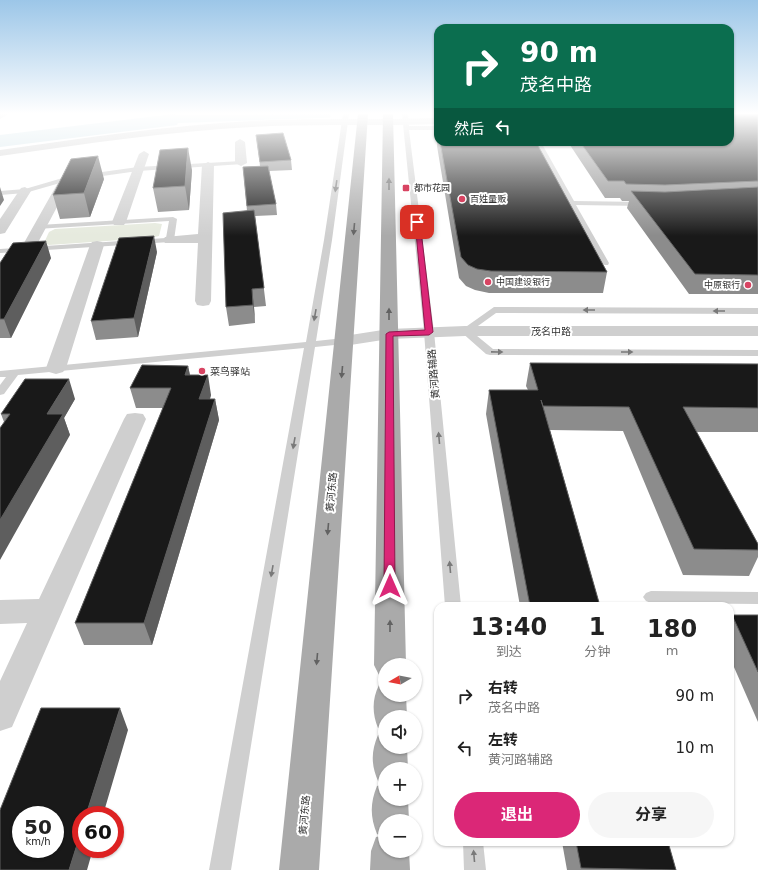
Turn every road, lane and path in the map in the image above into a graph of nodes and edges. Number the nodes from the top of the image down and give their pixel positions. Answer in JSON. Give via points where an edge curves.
{"nodes":[{"id":1,"x":144,"y":154,"type":"dead end"},
{"id":2,"x":240,"y":155,"type":"edge"},
{"id":3,"x":347,"y":155,"type":"edge"},
{"id":4,"x":352,"y":155,"type":"edge"},
{"id":5,"x":397,"y":155,"type":"edge"},
{"id":6,"x":403,"y":155,"type":"edge"},
{"id":7,"x":545,"y":155,"type":"edge"},
{"id":8,"x":240,"y":163,"type":"joint"},
{"id":9,"x":208,"y":165,"type":"junction"},
{"id":10,"x":138,"y":169,"type":"junction"},
{"id":11,"x":66,"y":179,"type":"junction"},
{"id":12,"x":25,"y":191,"type":"junction"},
{"id":13,"x":0,"y":193,"type":"edge"},
{"id":14,"x":573,"y":203,"type":"junction"},
{"id":15,"x":654,"y":204,"type":"edge"},
{"id":16,"x":119,"y":222,"type":"junction"},
{"id":17,"x":39,"y":227,"type":"junction"},
{"id":18,"x":0,"y":230,"type":"edge"},
{"id":19,"x":206,"y":238,"type":"junction"},
{"id":20,"x":170,"y":240,"type":"junction"},
{"id":21,"x":97,"y":245,"type":"junction"},
{"id":22,"x":27,"y":250,"type":"junction"},
{"id":23,"x":0,"y":251,"type":"edge"},
{"id":24,"x":605,"y":263,"type":"dead end"},
{"id":25,"x":203,"y":301,"type":"dead end"},
{"id":26,"x":758,"y":311,"type":"edge"},
{"id":27,"x":465,"y":331,"type":"junction"},
{"id":28,"x":758,"y":331,"type":"edge"},
{"id":29,"x":429,"y":332,"type":"junction"},
{"id":30,"x":389,"y":334,"type":"junction"},
{"id":31,"x":344,"y":341,"type":"junction"},
{"id":32,"x":310,"y":344,"type":"junction"},
{"id":33,"x":758,"y":353,"type":"edge"},
{"id":34,"x":56,"y":368,"type":"junction"},
{"id":35,"x":15,"y":372,"type":"junction"},
{"id":36,"x":0,"y":374,"type":"edge"},
{"id":37,"x":0,"y":392,"type":"edge"},
{"id":38,"x":135,"y":419,"type":"dead end"},
{"id":39,"x":651,"y":597,"type":"dead end"},
{"id":40,"x":758,"y":598,"type":"edge"},
{"id":41,"x":453,"y":602,"type":"edge"},
{"id":42,"x":47,"y":611,"type":"junction"},
{"id":43,"x":0,"y":612,"type":"edge"},
{"id":44,"x":390,"y":658,"type":"edge"},
{"id":45,"x":0,"y":716,"type":"edge"},
{"id":46,"x":473,"y":846,"type":"edge"},
{"id":47,"x":390,"y":858,"type":"edge"},
{"id":48,"x":220,"y":870,"type":"edge"},
{"id":49,"x":299,"y":870,"type":"edge"},
{"id":50,"x":390,"y":870,"type":"edge"},
{"id":51,"x":475,"y":870,"type":"edge"}],
"edges":[{"from":1,"to":10,"type":"street"},
{"from":2,"to":8,"type":"street"},
{"from":3,"to":32,"type":"lane","one_way":true},
{"from":4,"to":31,"type":"main road","name":"黄河东路","one_way":true},
{"from":30,"to":5,"type":"main road","one_way":true},
{"from":6,"to":29,"type":"lane","name":"黄河路辅路"},
{"from":7,"to":14,"type":"lane"},
{"from":8,"to":9,"type":"lane"},
{"from":9,"to":10,"type":"lane"},
{"from":9,"to":19,"type":"street"},
{"from":10,"to":11,"type":"lane"},
{"from":10,"to":16,"type":"street"},
{"from":11,"to":12,"type":"lane"},
{"from":11,"to":17,"type":"street"},
{"from":12,"to":13,"type":"lane"},
{"from":12,"to":18,"type":"street"},
{"from":14,"to":15,"type":"lane"},
{"from":14,"to":24,"type":"lane"},
{"from":16,"to":17,"type":"lane"},
{"from":16,"to":20,"type":"lane","via":[[173,219]]},
{"from":17,"to":22,"type":"street"},
{"from":19,"to":20,"type":"street"},
{"from":19,"to":25,"type":"street"},
{"from":20,"to":21,"type":"lane"},
{"from":21,"to":22,"type":"lane"},
{"from":21,"to":34,"type":"street"},
{"from":22,"to":23,"type":"lane"},
{"from":26,"to":27,"type":"lane","one_way":true,"via":[[494,310]]},
{"from":27,"to":28,"type":"street","name":"茂名中路"},
{"from":27,"to":29,"type":"street","name":"茂名中路"},
{"from":27,"to":33,"type":"lane","one_way":true,"via":[[490,352]]},
{"from":29,"to":30,"type":"street","name":"茂名中路"},
{"from":41,"to":29,"type":"lane","name":"黄河路辅路","one_way":true},
{"from":30,"to":31,"type":"street","name":"茂名中路"},
{"from":44,"to":30,"type":"main road","one_way":true},
{"from":31,"to":32,"type":"lane"},
{"from":31,"to":49,"type":"main road","name":"黄河东路","one_way":true},
{"from":32,"to":34,"type":"lane"},
{"from":32,"to":48,"type":"lane","one_way":true},
{"from":34,"to":35,"type":"lane"},
{"from":35,"to":36,"type":"lane"},
{"from":35,"to":37,"type":"lane"},
{"from":38,"to":42,"type":"street"},
{"from":39,"to":40,"type":"lane"},
{"from":42,"to":43,"type":"street"},
{"from":42,"to":45,"type":"street"},
{"from":51,"to":46,"type":"lane","one_way":true},
{"from":47,"to":50,"type":"main road"}]}
